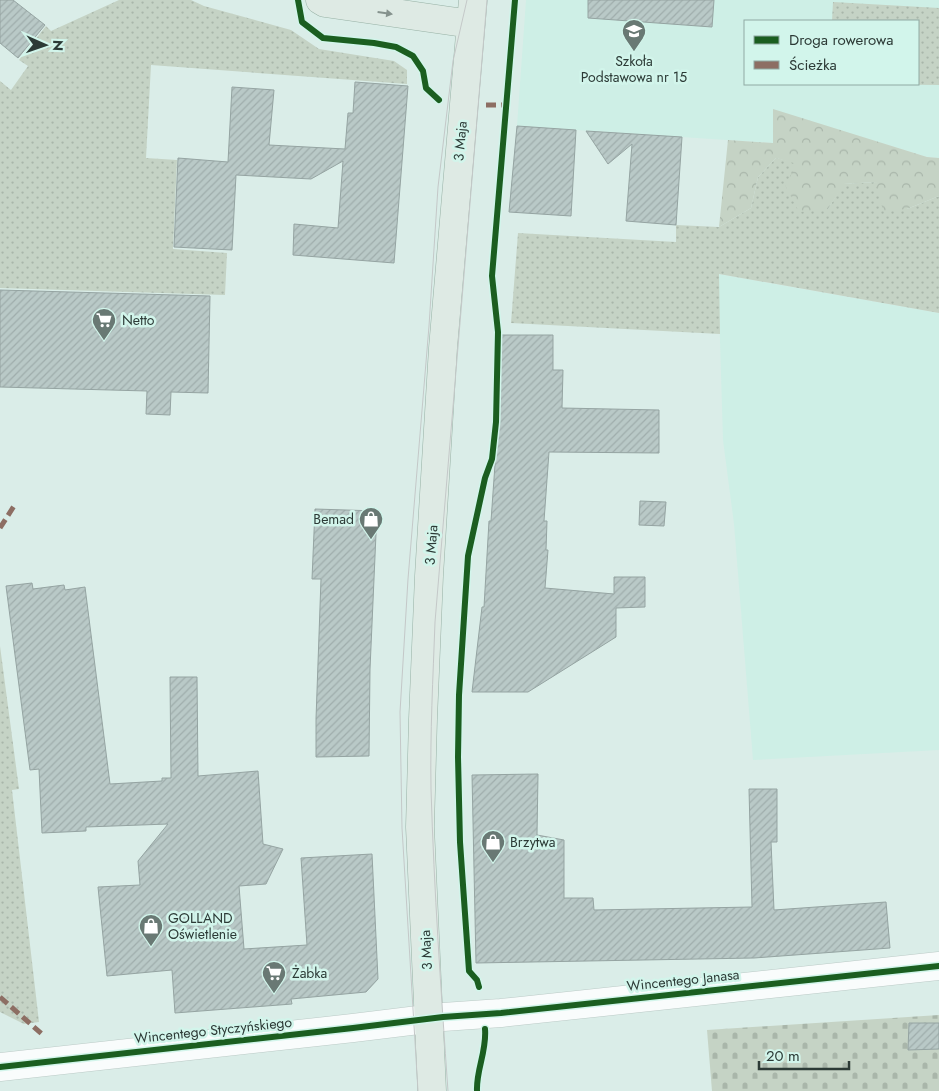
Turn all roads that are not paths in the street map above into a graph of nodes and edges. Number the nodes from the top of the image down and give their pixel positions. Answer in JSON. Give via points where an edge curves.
{"nodes":[{"id":1,"x":320,"y":0,"type":"edge"},
{"id":2,"x":472,"y":12,"type":"edge"},
{"id":3,"x":939,"y":966,"type":"edge"},
{"id":4,"x":429,"y":1019,"type":"junction"},
{"id":5,"x":0,"y":1067,"type":"edge"},
{"id":6,"x":432,"y":1091,"type":"edge"}],
"edges":[{"from":1,"to":2,"type":"main road","one_way":true,"via":[[325,3]]},
{"from":2,"to":4,"type":"main road","name":"3 Maja","via":[[443,348],[428,586],[420,827]]},
{"from":3,"to":4,"type":"street","name":"Wincentego Janasa"},
{"from":4,"to":5,"type":"street","name":"Wincentego Styczyńskiego"},
{"from":4,"to":6,"type":"main road","name":"3 Maja"}]}
